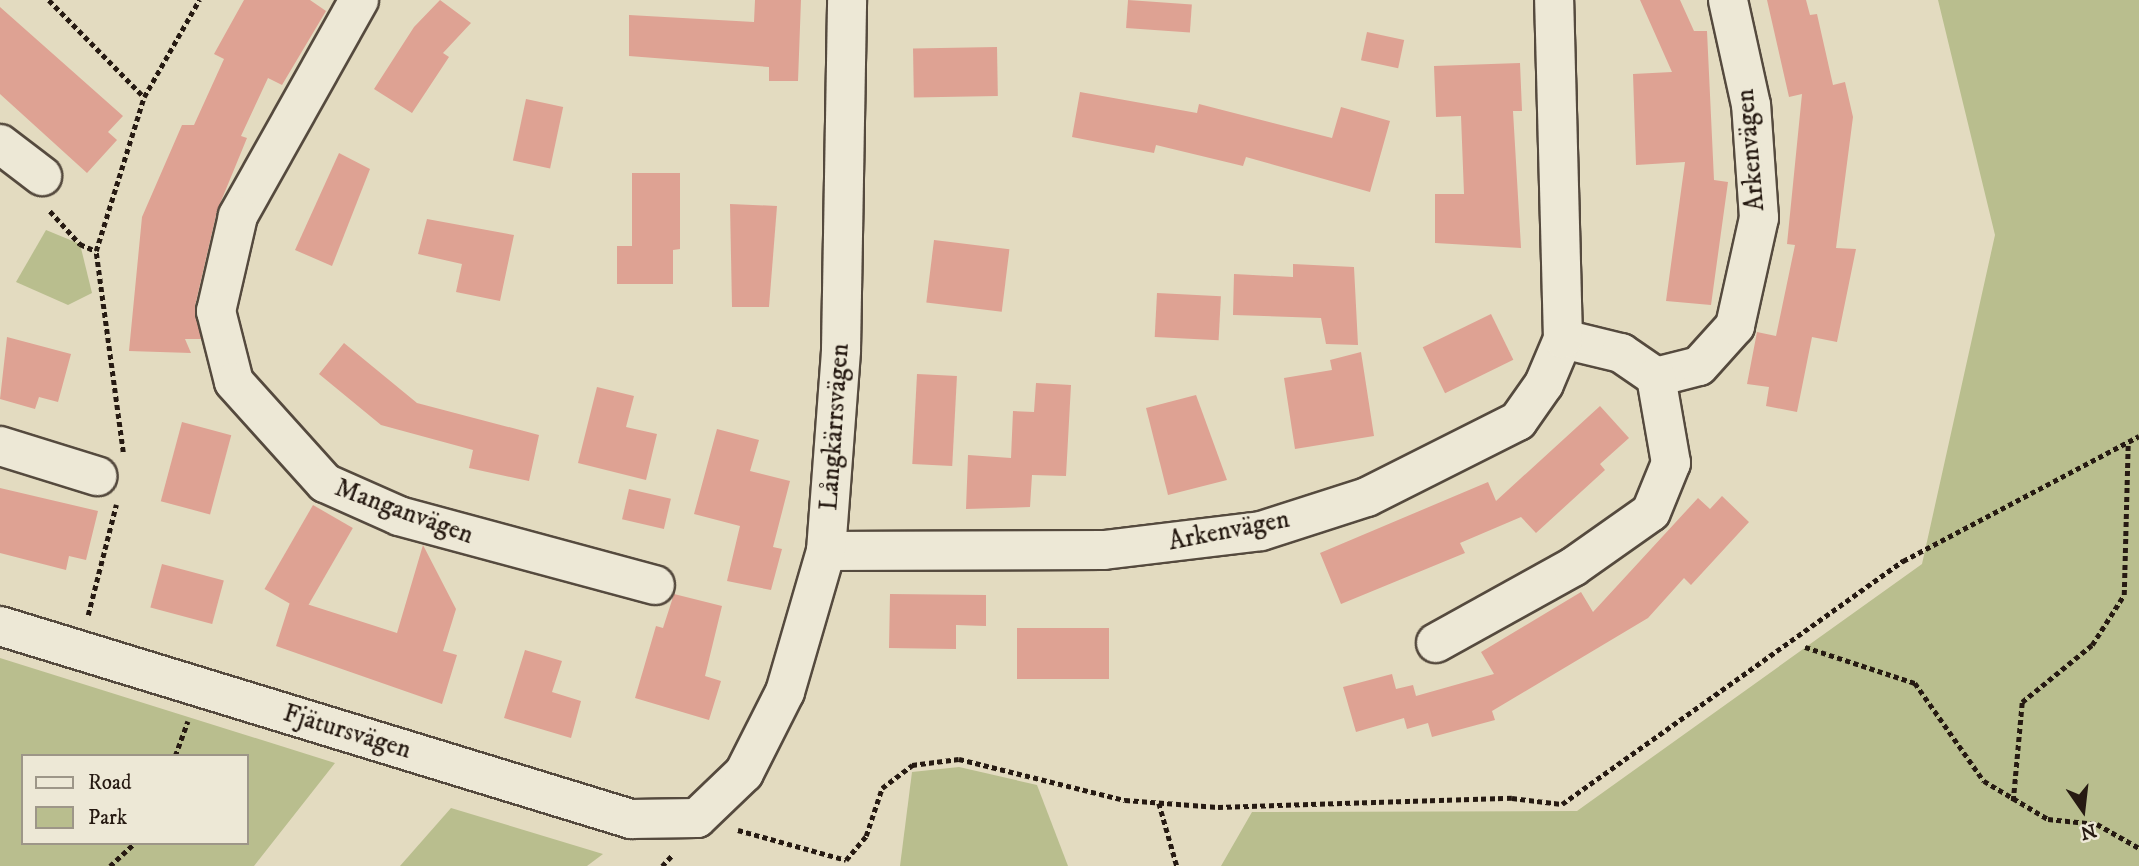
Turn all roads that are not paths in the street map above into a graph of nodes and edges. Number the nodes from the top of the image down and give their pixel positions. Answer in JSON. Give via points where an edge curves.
{"nodes":[{"id":1,"x":359,"y":0,"type":"edge"},
{"id":2,"x":847,"y":0,"type":"edge"},
{"id":3,"x":1554,"y":0,"type":"edge"},
{"id":4,"x":1728,"y":0,"type":"edge"},
{"id":5,"x":0,"y":144,"type":"edge"},
{"id":6,"x":42,"y":176,"type":"road end"},
{"id":7,"x":1563,"y":339,"type":"junction"},
{"id":8,"x":1656,"y":377,"type":"junction"},
{"id":9,"x":0,"y":446,"type":"edge"},
{"id":10,"x":113,"y":477,"type":"road end"},
{"id":11,"x":825,"y":551,"type":"junction"},
{"id":12,"x":655,"y":584,"type":"dead end"},
{"id":13,"x":0,"y":626,"type":"edge"},
{"id":14,"x":1436,"y":643,"type":"dead end"},
{"id":15,"x":697,"y":818,"type":"joint"}],
"edges":[{"from":1,"to":12,"type":"street","name":"Manganvägen","via":[[238,216],[216,311],[234,382],[325,483],[423,523]]},
{"from":2,"to":11,"type":"street","name":"Långkärrsvägen","via":[[841,350]]},
{"from":3,"to":7,"type":"street","name":"Arkenvägen"},
{"from":4,"to":8,"type":"street","name":"Arkenvägen","via":[[1751,105],[1759,218],[1735,326],[1699,366]]},
{"from":5,"to":6,"type":"street"},
{"from":7,"to":8,"type":"street","via":[[1621,354]]},
{"from":7,"to":11,"type":"street","name":"Arkenvägen","via":[[1544,384],[1518,421],[1367,497],[1261,531],[1104,550]]},
{"from":8,"to":14,"type":"street","via":[[1671,463],[1651,512],[1573,567]]},
{"from":9,"to":10,"type":"street"},
{"from":11,"to":15,"type":"street","name":"Långkärrsvägen","via":[[785,692],[744,773]]},
{"from":13,"to":15,"type":"street","name":"Fjätursvägen","via":[[631,819]]}]}
